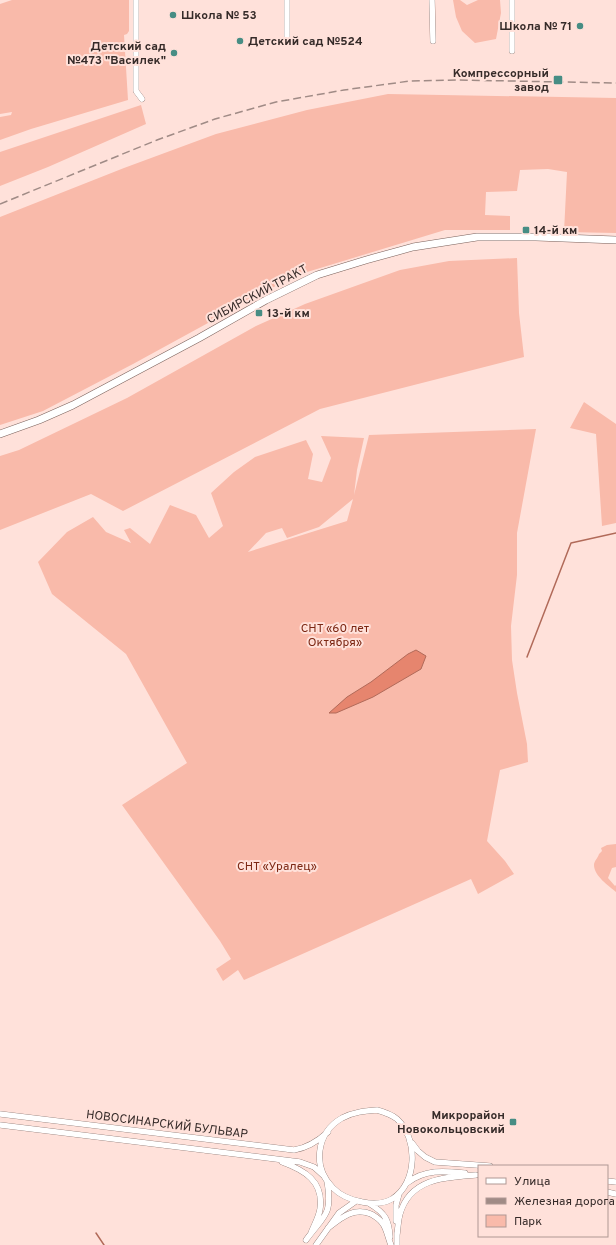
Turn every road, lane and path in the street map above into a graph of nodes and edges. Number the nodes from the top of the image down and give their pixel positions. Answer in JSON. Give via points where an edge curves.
{"nodes":[{"id":1,"x":136,"y":0,"type":"edge"},
{"id":2,"x":287,"y":0,"type":"edge"},
{"id":3,"x":432,"y":0,"type":"edge"},
{"id":4,"x":512,"y":0,"type":"edge"},
{"id":5,"x":433,"y":41,"type":"dead end"},
{"id":6,"x":287,"y":42,"type":"dead end"},
{"id":7,"x":512,"y":50,"type":"dead end"},
{"id":8,"x":142,"y":99,"type":"dead end"},
{"id":9,"x":616,"y":240,"type":"edge"},
{"id":10,"x":0,"y":434,"type":"edge"},
{"id":11,"x":0,"y":1114,"type":"edge"},
{"id":12,"x":0,"y":1125,"type":"edge"},
{"id":13,"x":328,"y":1132,"type":"junction"},
{"id":14,"x":410,"y":1141,"type":"junction"},
{"id":15,"x":274,"y":1159,"type":"junction"},
{"id":16,"x":478,"y":1165,"type":"edge"},
{"id":17,"x":478,"y":1175,"type":"edge"},
{"id":18,"x":325,"y":1179,"type":"junction"},
{"id":19,"x":405,"y":1184,"type":"junction"},
{"id":20,"x":399,"y":1192,"type":"junction"},
{"id":21,"x":356,"y":1201,"type":"junction"},
{"id":22,"x":370,"y":1204,"type":"junction"},
{"id":23,"x":328,"y":1228,"type":"junction"},
{"id":24,"x":311,"y":1233,"type":"junction"},
{"id":25,"x":397,"y":1235,"type":"junction"},
{"id":26,"x":306,"y":1240,"type":"dead end"},
{"id":27,"x":316,"y":1245,"type":"edge"},
{"id":28,"x":391,"y":1245,"type":"edge"},
{"id":29,"x":398,"y":1245,"type":"edge"}],
"edges":[{"from":1,"to":8,"type":"street","via":[[136,91]]},
{"from":2,"to":6,"type":"street"},
{"from":3,"to":5,"type":"street"},
{"from":4,"to":7,"type":"street"},
{"from":9,"to":10,"type":"main road","name":"СИБИРСКИЙ ТРАКТ","via":[[477,237],[413,247],[366,260],[317,276],[272,297],[79,402]]},
{"from":11,"to":13,"type":"street","name":"НОВОСИНАРСКИЙ БУЛЬВАР","via":[[294,1150],[312,1144]]},
{"from":12,"to":15,"type":"street","name":"НОВОСИНАРСКИЙ БУЛЬВАР"},
{"from":13,"to":14,"type":"street","via":[[342,1118],[360,1111],[377,1110],[396,1118]]},
{"from":13,"to":18,"type":"street","via":[[320,1149],[319,1162]]},
{"from":14,"to":16,"type":"street","via":[[425,1157],[435,1162]]},
{"from":14,"to":19,"type":"street","via":[[413,1159]]},
{"from":15,"to":18,"type":"street","name":"НОВОСИНАРСКИЙ БУЛЬВАР","via":[[306,1163],[316,1168]]},
{"from":15,"to":24,"type":"street","via":[[305,1172],[314,1184],[319,1194],[320,1210]]},
{"from":17,"to":19,"type":"street","via":[[432,1171]]},
{"from":17,"to":25,"type":"street","via":[[442,1178],[417,1189],[401,1209]]},
{"from":18,"to":21,"type":"street","via":[[344,1196]]},
{"from":18,"to":24,"type":"street","via":[[329,1194],[328,1211]]},
{"from":19,"to":20,"type":"street"},
{"from":20,"to":22,"type":"street","via":[[387,1201]]},
{"from":20,"to":25,"type":"street","via":[[396,1210]]},
{"from":21,"to":22,"type":"street"},
{"from":21,"to":23,"type":"street","via":[[339,1213]]},
{"from":22,"to":28,"type":"street","via":[[380,1210],[388,1220]]},
{"from":23,"to":27,"type":"street"},
{"from":23,"to":28,"type":"street","via":[[346,1215],[365,1212],[380,1220]]},
{"from":24,"to":26,"type":"street"},
{"from":25,"to":29,"type":"street"}]}
